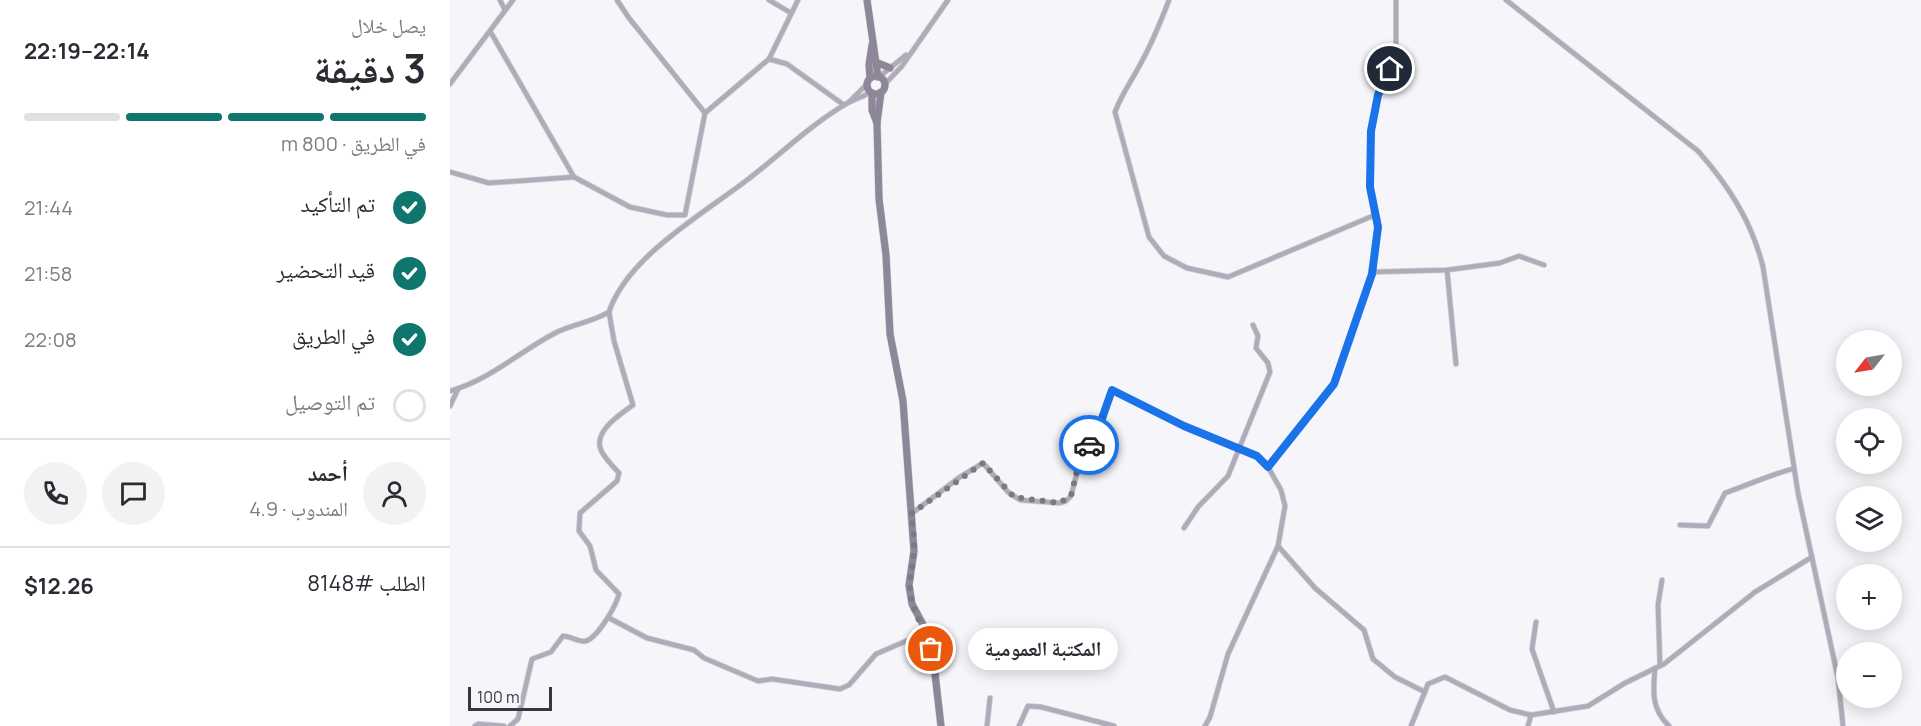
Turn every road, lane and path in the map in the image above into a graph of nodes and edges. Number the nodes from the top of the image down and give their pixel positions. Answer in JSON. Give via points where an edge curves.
{"nodes":[{"id":1,"x":500,"y":0,"type":"edge"},
{"id":2,"x":513,"y":0,"type":"edge"},
{"id":3,"x":617,"y":0,"type":"edge"},
{"id":4,"x":769,"y":0,"type":"edge"},
{"id":5,"x":798,"y":0,"type":"edge"},
{"id":6,"x":867,"y":0,"type":"edge"},
{"id":7,"x":948,"y":0,"type":"edge"},
{"id":8,"x":1169,"y":0,"type":"edge"},
{"id":9,"x":1396,"y":0,"type":"edge"},
{"id":10,"x":1506,"y":0,"type":"edge"},
{"id":11,"x":505,"y":10,"type":"junction"},
{"id":12,"x":791,"y":13,"type":"junction"},
{"id":13,"x":490,"y":30,"type":"junction"},
{"id":14,"x":872,"y":45,"type":"junction"},
{"id":15,"x":910,"y":52,"type":"junction"},
{"id":16,"x":769,"y":59,"type":"junction"},
{"id":17,"x":878,"y":63,"type":"junction"},
{"id":18,"x":890,"y":68,"type":"junction"},
{"id":19,"x":874,"y":79,"type":"junction"},
{"id":20,"x":450,"y":84,"type":"edge"},
{"id":21,"x":883,"y":88,"type":"junction"},
{"id":22,"x":870,"y":95,"type":"junction"},
{"id":23,"x":847,"y":103,"type":"junction"},
{"id":24,"x":705,"y":113,"type":"junction"},
{"id":25,"x":877,"y":123,"type":"junction"},
{"id":26,"x":450,"y":172,"type":"edge"},
{"id":27,"x":574,"y":177,"type":"junction"},
{"id":28,"x":1375,"y":214,"type":"junction"},
{"id":29,"x":685,"y":215,"type":"junction"},
{"id":30,"x":695,"y":217,"type":"junction"},
{"id":31,"x":1544,"y":265,"type":"dead end"},
{"id":32,"x":1447,"y":270,"type":"junction"},
{"id":33,"x":1372,"y":272,"type":"junction"},
{"id":34,"x":609,"y":312,"type":"junction"},
{"id":35,"x":1253,"y":325,"type":"dead end"},
{"id":36,"x":1456,"y":364,"type":"dead end"},
{"id":37,"x":458,"y":389,"type":"junction"},
{"id":38,"x":450,"y":391,"type":"edge"},
{"id":39,"x":450,"y":406,"type":"edge"},
{"id":40,"x":1240,"y":448,"type":"junction"},
{"id":41,"x":1268,"y":467,"type":"junction"},
{"id":42,"x":1794,"y":469,"type":"junction"},
{"id":43,"x":911,"y":514,"type":"junction"},
{"id":44,"x":1680,"y":525,"type":"dead end"},
{"id":45,"x":1184,"y":528,"type":"dead end"},
{"id":46,"x":1278,"y":546,"type":"junction"},
{"id":47,"x":1812,"y":557,"type":"junction"},
{"id":48,"x":1662,"y":580,"type":"dead end"},
{"id":49,"x":609,"y":618,"type":"junction"},
{"id":50,"x":1536,"y":622,"type":"dead end"},
{"id":51,"x":927,"y":632,"type":"junction"},
{"id":52,"x":1658,"y":667,"type":"junction"},
{"id":53,"x":1425,"y":692,"type":"junction"},
{"id":54,"x":990,"y":698,"type":"dead end"},
{"id":55,"x":1554,"y":712,"type":"junction"},
{"id":56,"x":1530,"y":715,"type":"junction"},
{"id":57,"x":475,"y":726,"type":"edge"},
{"id":58,"x":504,"y":726,"type":"edge"},
{"id":59,"x":510,"y":726,"type":"edge"},
{"id":60,"x":941,"y":726,"type":"edge"},
{"id":61,"x":987,"y":726,"type":"edge"},
{"id":62,"x":1019,"y":726,"type":"edge"},
{"id":63,"x":1114,"y":726,"type":"edge"},
{"id":64,"x":1205,"y":726,"type":"edge"},
{"id":65,"x":1412,"y":726,"type":"edge"},
{"id":66,"x":1528,"y":726,"type":"edge"},
{"id":67,"x":1669,"y":726,"type":"edge"},
{"id":68,"x":1844,"y":726,"type":"edge"}],
"edges":[{"from":1,"to":11,"type":"street"},
{"from":2,"to":11,"type":"street"},
{"from":3,"to":24,"type":"street"},
{"from":4,"to":12,"type":"street"},
{"from":5,"to":12,"type":"street"},
{"from":6,"to":14,"type":"street"},
{"from":7,"to":15,"type":"street"},
{"from":8,"to":28,"type":"street","via":[[1115,112],[1149,237],[1164,256],[1187,268],[1228,277]]},
{"from":9,"to":28,"type":"street","via":[[1396,50],[1378,95],[1371,131],[1370,187]]},
{"from":10,"to":42,"type":"street","via":[[1698,150],[1731,193],[1757,241],[1763,267]]},
{"from":11,"to":13,"type":"street"},
{"from":12,"to":16,"type":"street"},
{"from":13,"to":20,"type":"street"},
{"from":13,"to":27,"type":"street"},
{"from":14,"to":17,"type":"street"},
{"from":14,"to":19,"type":"street","via":[[869,65]]},
{"from":15,"to":18,"type":"street"},
{"from":15,"to":21,"type":"street"},
{"from":16,"to":23,"type":"street","via":[[787,64]]},
{"from":16,"to":24,"type":"street"},
{"from":17,"to":18,"type":"street"},
{"from":17,"to":19,"type":"street"},
{"from":18,"to":19,"type":"street"},
{"from":19,"to":21,"type":"street"},
{"from":19,"to":22,"type":"street"},
{"from":19,"to":23,"type":"street"},
{"from":21,"to":22,"type":"street"},
{"from":21,"to":25,"type":"street"},
{"from":22,"to":23,"type":"street"},
{"from":22,"to":25,"type":"street"},
{"from":23,"to":30,"type":"street"},
{"from":24,"to":29,"type":"street"},
{"from":25,"to":43,"type":"street","via":[[890,334],[903,401]]},
{"from":26,"to":27,"type":"street","via":[[489,183]]},
{"from":27,"to":29,"type":"street","via":[[630,207]]},
{"from":28,"to":33,"type":"street","via":[[1378,227]]},
{"from":29,"to":30,"type":"street"},
{"from":30,"to":34,"type":"street","via":[[662,243],[636,271],[614,297]]},
{"from":31,"to":32,"type":"street","via":[[1520,256]]},
{"from":32,"to":33,"type":"street"},
{"from":32,"to":36,"type":"street"},
{"from":33,"to":41,"type":"street","via":[[1334,384]]},
{"from":34,"to":37,"type":"street","via":[[592,322],[555,333],[472,385]]},
{"from":34,"to":49,"type":"street","via":[[633,405],[611,421],[600,438],[600,449],[619,473],[617,481],[580,513],[579,521],[579,531],[590,546],[596,570],[619,594]]},
{"from":35,"to":40,"type":"street","via":[[1258,336],[1256,348],[1270,372]]},
{"from":37,"to":38,"type":"street"},
{"from":37,"to":39,"type":"street"},
{"from":40,"to":41,"type":"street"},
{"from":40,"to":43,"type":"street","via":[[1184,426],[1112,390],[1066,501],[1014,497],[983,463]]},
{"from":40,"to":45,"type":"street","via":[[1228,476]]},
{"from":41,"to":46,"type":"street","via":[[1285,506]]},
{"from":42,"to":44,"type":"street","via":[[1725,493],[1708,526]]},
{"from":42,"to":47,"type":"street"},
{"from":43,"to":51,"type":"street","via":[[914,551],[910,596]]},
{"from":46,"to":53,"type":"street","via":[[1315,588],[1364,630],[1373,659],[1395,677]]},
{"from":46,"to":64,"type":"street","via":[[1245,611]]},
{"from":47,"to":52,"type":"street","via":[[1755,592]]},
{"from":47,"to":68,"type":"street","via":[[1838,678]]},
{"from":48,"to":52,"type":"street"},
{"from":49,"to":51,"type":"street","via":[[647,638],[694,650],[758,681],[772,679],[840,689],[849,685],[876,654]]},
{"from":49,"to":59,"type":"street","via":[[586,641],[563,636],[551,652],[532,659],[518,719]]},
{"from":50,"to":55,"type":"street","via":[[1532,649]]},
{"from":51,"to":60,"type":"street"},
{"from":52,"to":55,"type":"street","via":[[1588,706]]},
{"from":52,"to":67,"type":"street","via":[[1653,694],[1659,716]]},
{"from":53,"to":56,"type":"street","via":[[1428,684],[1445,677],[1510,710]]},
{"from":53,"to":65,"type":"street"},
{"from":54,"to":61,"type":"street"},
{"from":55,"to":56,"type":"street"},
{"from":56,"to":66,"type":"street"},
{"from":57,"to":58,"type":"street"},
{"from":62,"to":63,"type":"street","via":[[1028,706]]}]}
